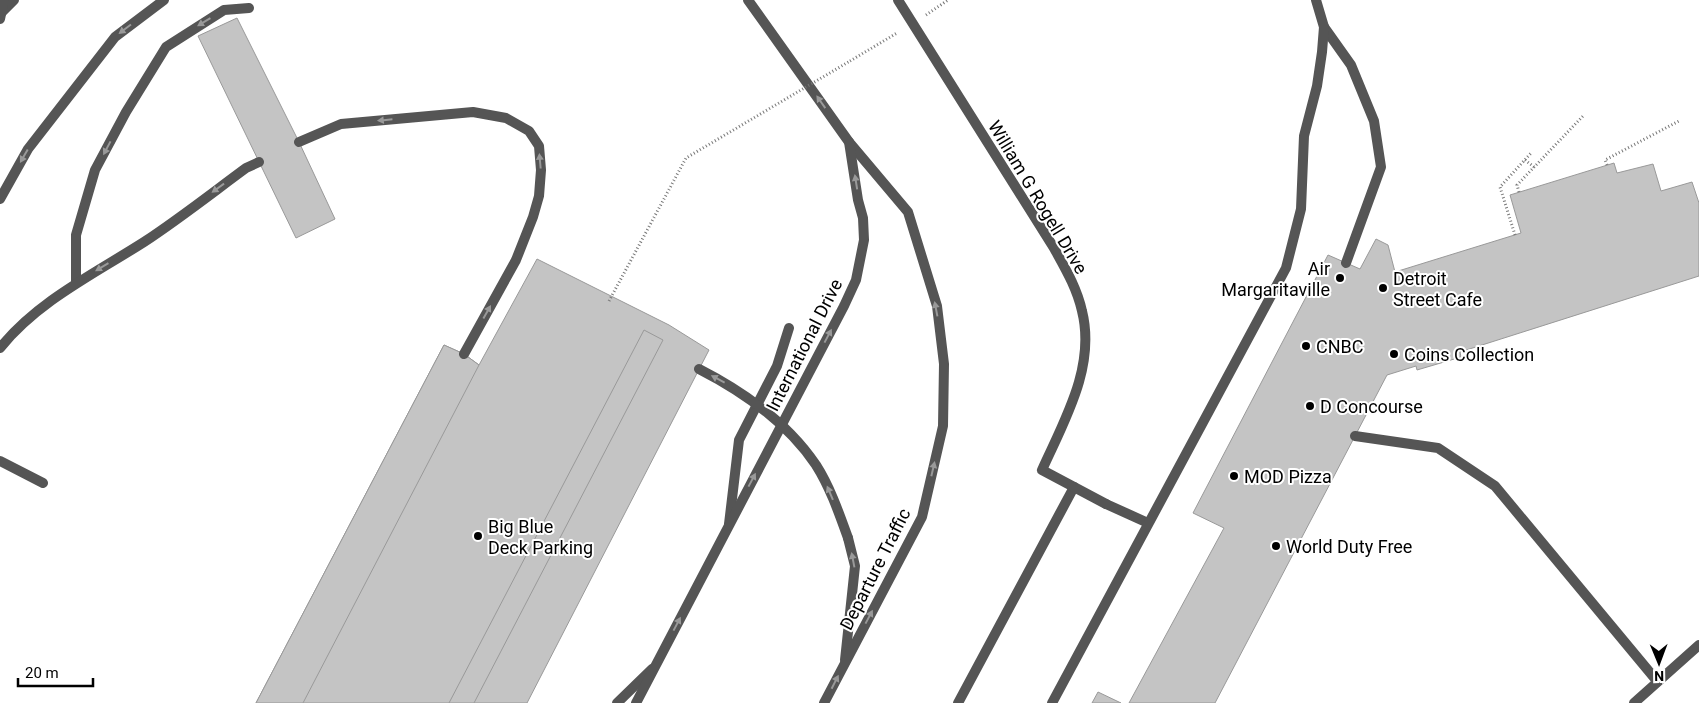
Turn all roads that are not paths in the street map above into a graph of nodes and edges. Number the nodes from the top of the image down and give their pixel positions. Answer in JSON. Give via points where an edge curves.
{"nodes":[{"id":1,"x":4,"y":0,"type":"edge"},
{"id":2,"x":14,"y":0,"type":"edge"},
{"id":3,"x":164,"y":0,"type":"edge"},
{"id":4,"x":748,"y":0,"type":"edge"},
{"id":5,"x":898,"y":0,"type":"edge"},
{"id":6,"x":1316,"y":0,"type":"edge"},
{"id":7,"x":249,"y":8,"type":"dead end"},
{"id":8,"x":1,"y":15,"type":"edge"},
{"id":9,"x":1324,"y":27,"type":"junction"},
{"id":10,"x":300,"y":142,"type":"dead end"},
{"id":11,"x":850,"y":142,"type":"junction"},
{"id":12,"x":259,"y":162,"type":"dead end"},
{"id":13,"x":0,"y":199,"type":"edge"},
{"id":14,"x":1346,"y":263,"type":"dead end"},
{"id":15,"x":76,"y":283,"type":"junction"},
{"id":16,"x":788,"y":328,"type":"dead end"},
{"id":17,"x":0,"y":348,"type":"edge"},
{"id":18,"x":464,"y":354,"type":"dead end"},
{"id":19,"x":699,"y":369,"type":"dead end"},
{"id":20,"x":1355,"y":436,"type":"dead end"},
{"id":21,"x":0,"y":460,"type":"edge"},
{"id":22,"x":43,"y":483,"type":"dead end"},
{"id":23,"x":1074,"y":487,"type":"junction"},
{"id":24,"x":1148,"y":523,"type":"junction"},
{"id":25,"x":729,"y":524,"type":"junction"},
{"id":26,"x":1699,"y":645,"type":"edge"},
{"id":27,"x":846,"y":660,"type":"junction"},
{"id":28,"x":654,"y":667,"type":"junction"},
{"id":29,"x":1657,"y":681,"type":"junction"},
{"id":30,"x":617,"y":703,"type":"edge"},
{"id":31,"x":636,"y":703,"type":"edge"},
{"id":32,"x":824,"y":703,"type":"edge"},
{"id":33,"x":958,"y":703,"type":"edge"},
{"id":34,"x":1052,"y":703,"type":"edge"},
{"id":35,"x":1634,"y":703,"type":"edge"}],
"edges":[{"from":1,"to":8,"type":"street"},
{"from":2,"to":8,"type":"street"},
{"from":3,"to":13,"type":"street","one_way":true,"via":[[115,37],[28,150]]},
{"from":11,"to":4,"type":"street","name":"International Drive","one_way":true},
{"from":5,"to":23,"type":"street","name":"William G Rogell Drive","via":[[1071,278],[1082,311],[1085,355],[1079,386],[1042,470]]},
{"from":6,"to":9,"type":"street"},
{"from":7,"to":15,"type":"street","one_way":true,"via":[[224,10],[166,47],[95,170],[76,234]]},
{"from":9,"to":14,"type":"street","via":[[1351,65],[1374,121],[1381,167]]},
{"from":9,"to":24,"type":"street","via":[[1317,86],[1304,136],[1301,209],[1286,268]]},
{"from":18,"to":10,"type":"street","one_way":true,"via":[[516,260],[533,217],[541,170],[539,146],[528,131],[506,118],[473,112],[341,124]]},
{"from":25,"to":11,"type":"street","name":"International Drive","one_way":true,"via":[[856,280],[864,240]]},
{"from":27,"to":11,"type":"street","name":"Departure Traffic","one_way":true,"via":[[922,517],[943,426],[944,364],[937,306],[908,212]]},
{"from":12,"to":15,"type":"street","one_way":true,"via":[[144,242]]},
{"from":15,"to":17,"type":"street","via":[[14,331]]},
{"from":16,"to":25,"type":"street","via":[[777,366],[739,440]]},
{"from":27,"to":19,"type":"street","one_way":true,"bridge":true,"via":[[855,566],[848,538],[825,482],[802,446],[785,428],[747,396]]},
{"from":20,"to":29,"type":"street","via":[[1438,448],[1495,486]]},
{"from":21,"to":22,"type":"street"},
{"from":23,"to":24,"type":"street","name":"William G Rogell Drive"},
{"from":23,"to":33,"type":"street"},
{"from":24,"to":34,"type":"street"},
{"from":28,"to":25,"type":"street","name":"International Drive","one_way":true},
{"from":26,"to":29,"type":"street"},
{"from":32,"to":27,"type":"street","name":"Departure Traffic","one_way":true},
{"from":28,"to":30,"type":"street"},
{"from":28,"to":31,"type":"street","name":"International Drive"},
{"from":29,"to":35,"type":"street"}]}
